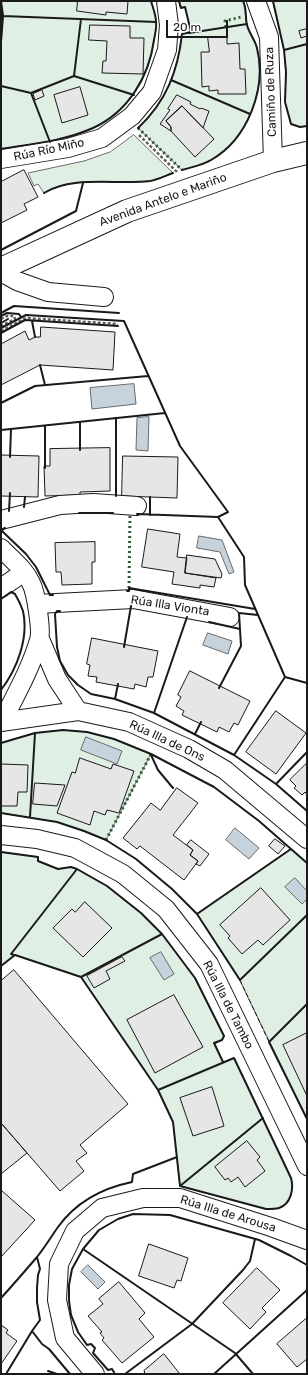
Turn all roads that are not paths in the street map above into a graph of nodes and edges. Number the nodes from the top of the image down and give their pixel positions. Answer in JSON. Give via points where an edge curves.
{"nodes":[{"id":1,"x":166,"y":1,"type":"edge"},
{"id":2,"x":256,"y":1,"type":"edge"},
{"id":3,"x":307,"y":153,"type":"edge"},
{"id":4,"x":1,"y":159,"type":"edge"},
{"id":5,"x":273,"y":161,"type":"junction"},
{"id":6,"x":1,"y":269,"type":"edge"},
{"id":7,"x":1,"y":272,"type":"edge"},
{"id":8,"x":104,"y":297,"type":"dead end"},
{"id":9,"x":137,"y":506,"type":"dead end"},
{"id":10,"x":1,"y":520,"type":"edge"},
{"id":11,"x":1,"y":548,"type":"edge"},
{"id":12,"x":24,"y":572,"type":"junction"},
{"id":13,"x":1,"y":588,"type":"edge"},
{"id":14,"x":37,"y":604,"type":"junction"},
{"id":15,"x":230,"y":617,"type":"dead end"},
{"id":16,"x":40,"y":639,"type":"junction"},
{"id":17,"x":78,"y":711,"type":"junction"},
{"id":18,"x":1,"y":722,"type":"edge"},
{"id":19,"x":1,"y":835,"type":"edge"},
{"id":20,"x":306,"y":836,"type":"edge"},
{"id":21,"x":307,"y":1166,"type":"edge"},
{"id":22,"x":307,"y":1240,"type":"edge"},
{"id":23,"x":95,"y":1374,"type":"edge"}],
"edges":[{"from":1,"to":4,"type":"street","name":"Rúa Río Miño","via":[[169,25],[168,50],[152,92],[132,116],[102,138],[68,148]]},
{"from":2,"to":5,"type":"street","name":"Camiño de Ruza","via":[[269,37]]},
{"from":3,"to":5,"type":"street","name":"Avenida Antelo e Mariño"},
{"from":5,"to":6,"type":"street","name":"Avenida Antelo e Mariño","via":[[127,211]]},
{"from":7,"to":8,"type":"street","via":[[17,281],[48,292]]},
{"from":9,"to":10,"type":"street","via":[[60,505]]},
{"from":11,"to":12,"type":"street"},
{"from":12,"to":13,"type":"street"},
{"from":12,"to":14,"type":"street","via":[[32,584]]},
{"from":14,"to":15,"type":"street","name":"Rúa Illa Vionta","via":[[134,599]]},
{"from":14,"to":16,"type":"street"},
{"from":16,"to":17,"type":"street","via":[[57,679]]},
{"from":16,"to":18,"type":"street","via":[[22,684]]},
{"from":17,"to":18,"type":"street","name":"Rúa Illa de Ons"},
{"from":17,"to":20,"type":"street","name":"Rúa Illa de Ons","via":[[129,722],[189,749],[225,770]]},
{"from":19,"to":21,"type":"street","name":"Rúa Illa de Tambo","via":[[37,839],[75,848],[123,874],[166,909],[209,964]]},
{"from":22,"to":23,"type":"street","name":"Rúa Illa de Arousa","via":[[180,1198],[143,1198],[102,1208],[75,1231],[60,1264],[57,1300],[65,1338]]}]}
